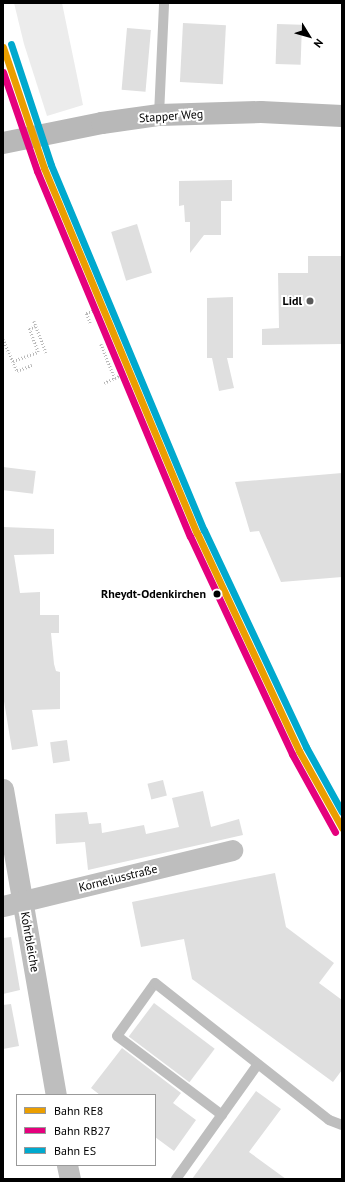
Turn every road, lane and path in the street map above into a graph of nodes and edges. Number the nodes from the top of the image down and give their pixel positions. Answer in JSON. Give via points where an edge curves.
{"nodes":[{"id":1,"x":164,"y":3,"type":"edge"},
{"id":2,"x":160,"y":115,"type":"junction"},
{"id":3,"x":342,"y":116,"type":"edge"},
{"id":4,"x":3,"y":143,"type":"edge"},
{"id":5,"x":97,"y":309,"type":"dead end"},
{"id":6,"x":34,"y":322,"type":"dead end"},
{"id":7,"x":90,"y":323,"type":"dead end"},
{"id":8,"x":36,"y":326,"type":"junction"},
{"id":9,"x":3,"y":339,"type":"edge"},
{"id":10,"x":101,"y":344,"type":"dead end"},
{"id":11,"x":46,"y":353,"type":"dead end"},
{"id":12,"x":13,"y":361,"type":"junction"},
{"id":13,"x":32,"y":365,"type":"dead end"},
{"id":14,"x":125,"y":374,"type":"dead end"},
{"id":15,"x":115,"y":378,"type":"junction"},
{"id":16,"x":104,"y":383,"type":"dead end"},
{"id":17,"x":3,"y":789,"type":"edge"},
{"id":18,"x":232,"y":850,"type":"dead end"},
{"id":19,"x":13,"y":903,"type":"edge"},
{"id":20,"x":258,"y":1064,"type":"junction"},
{"id":21,"x":56,"y":1094,"type":"edge"},
{"id":22,"x":222,"y":1115,"type":"junction"},
{"id":23,"x":342,"y":1125,"type":"edge"},
{"id":24,"x":68,"y":1166,"type":"edge"},
{"id":25,"x":70,"y":1179,"type":"edge"},
{"id":26,"x":176,"y":1179,"type":"edge"}],
"edges":[{"from":1,"to":2,"type":"lane"},
{"from":2,"to":3,"type":"main road","name":"Stapper Weg","via":[[261,112]]},
{"from":2,"to":4,"type":"main road","name":"Stapper Weg","via":[[102,123]]},
{"from":5,"to":7,"type":"path","via":[[86,313]]},
{"from":6,"to":8,"type":"path"},
{"from":8,"to":11,"type":"path"},
{"from":8,"to":12,"type":"path","via":[[29,329],[38,352]]},
{"from":9,"to":12,"type":"path"},
{"from":10,"to":15,"type":"path"},
{"from":12,"to":13,"type":"path","via":[[18,371]]},
{"from":14,"to":15,"type":"path"},
{"from":15,"to":16,"type":"path"},
{"from":17,"to":19,"type":"street","name":"Kohrbleiche"},
{"from":18,"to":19,"type":"street","name":"Korneliusstraße"},
{"from":19,"to":21,"type":"street","name":"Kohrbleiche"},
{"from":20,"to":22,"type":"lane"},
{"from":20,"to":22,"type":"lane","via":[[155,984],[117,1036]]},
{"from":20,"to":23,"type":"lane","via":[[329,1120]]},
{"from":22,"to":26,"type":"lane"},
{"from":24,"to":25,"type":"street"}]}
